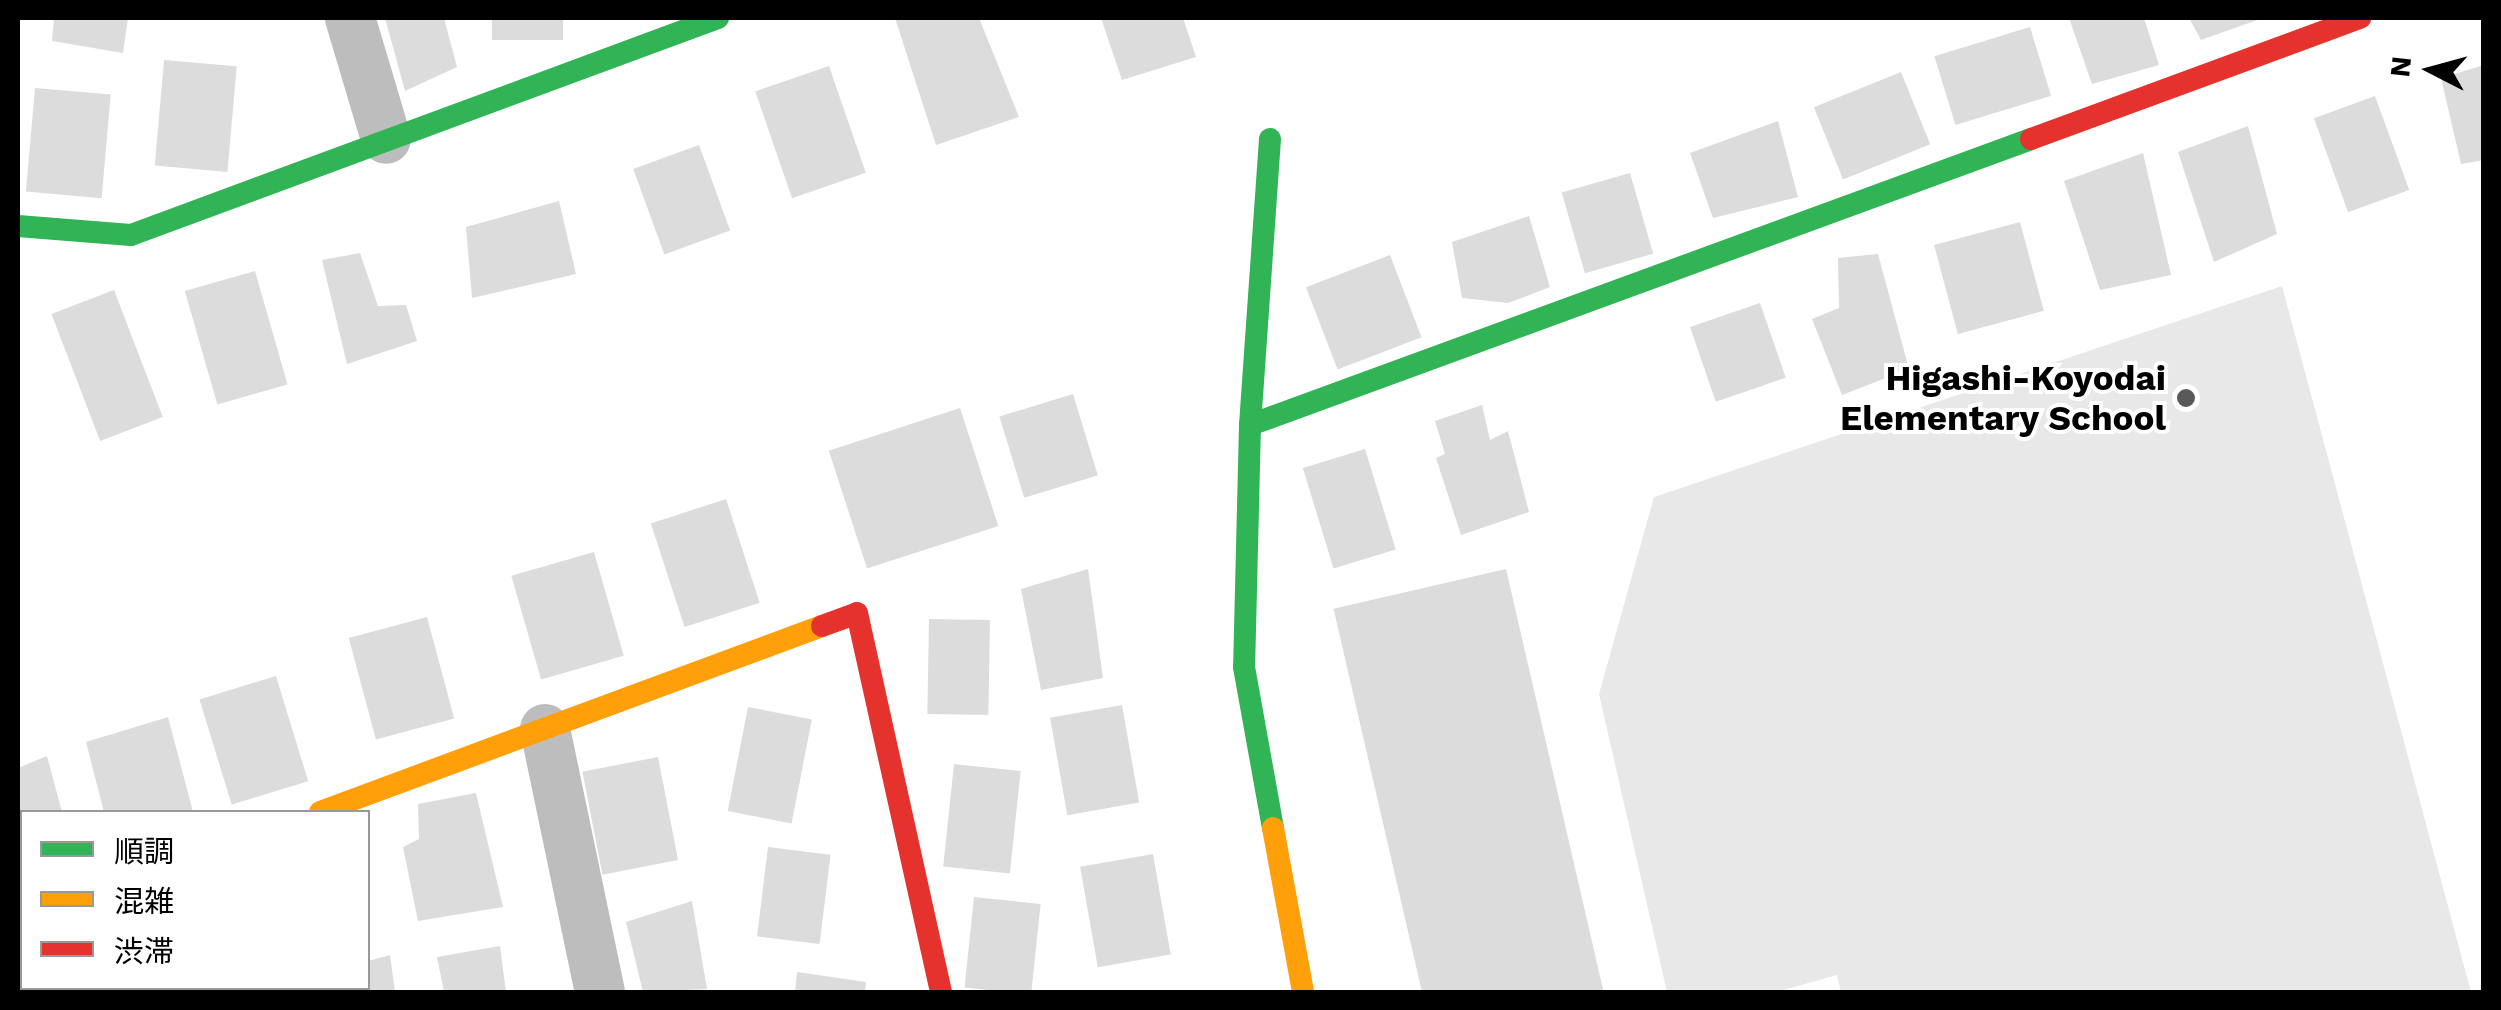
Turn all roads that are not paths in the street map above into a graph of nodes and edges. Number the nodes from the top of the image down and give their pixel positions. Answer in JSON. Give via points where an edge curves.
{"nodes":[{"id":1,"x":350,"y":18,"type":"edge"},
{"id":2,"x":718,"y":18,"type":"edge"},
{"id":3,"x":2360,"y":18,"type":"edge"},
{"id":4,"x":1270,"y":139,"type":"dead end"},
{"id":5,"x":386,"y":140,"type":"junction"},
{"id":6,"x":18,"y":226,"type":"edge"},
{"id":7,"x":1250,"y":425,"type":"junction"},
{"id":8,"x":545,"y":729,"type":"junction"},
{"id":9,"x":325,"y":810,"type":"edge"},
{"id":10,"x":600,"y":992,"type":"edge"},
{"id":11,"x":941,"y":992,"type":"edge"},
{"id":12,"x":1304,"y":992,"type":"edge"}],
"edges":[{"from":1,"to":5,"type":"street"},
{"from":2,"to":5,"type":"street"},
{"from":3,"to":7,"type":"street"},
{"from":4,"to":7,"type":"street"},
{"from":5,"to":6,"type":"street","via":[[131,236]]},
{"from":7,"to":12,"type":"street","via":[[1244,667]]},
{"from":8,"to":9,"type":"street"},
{"from":8,"to":10,"type":"street"},
{"from":8,"to":11,"type":"street","via":[[857,613]]}]}
